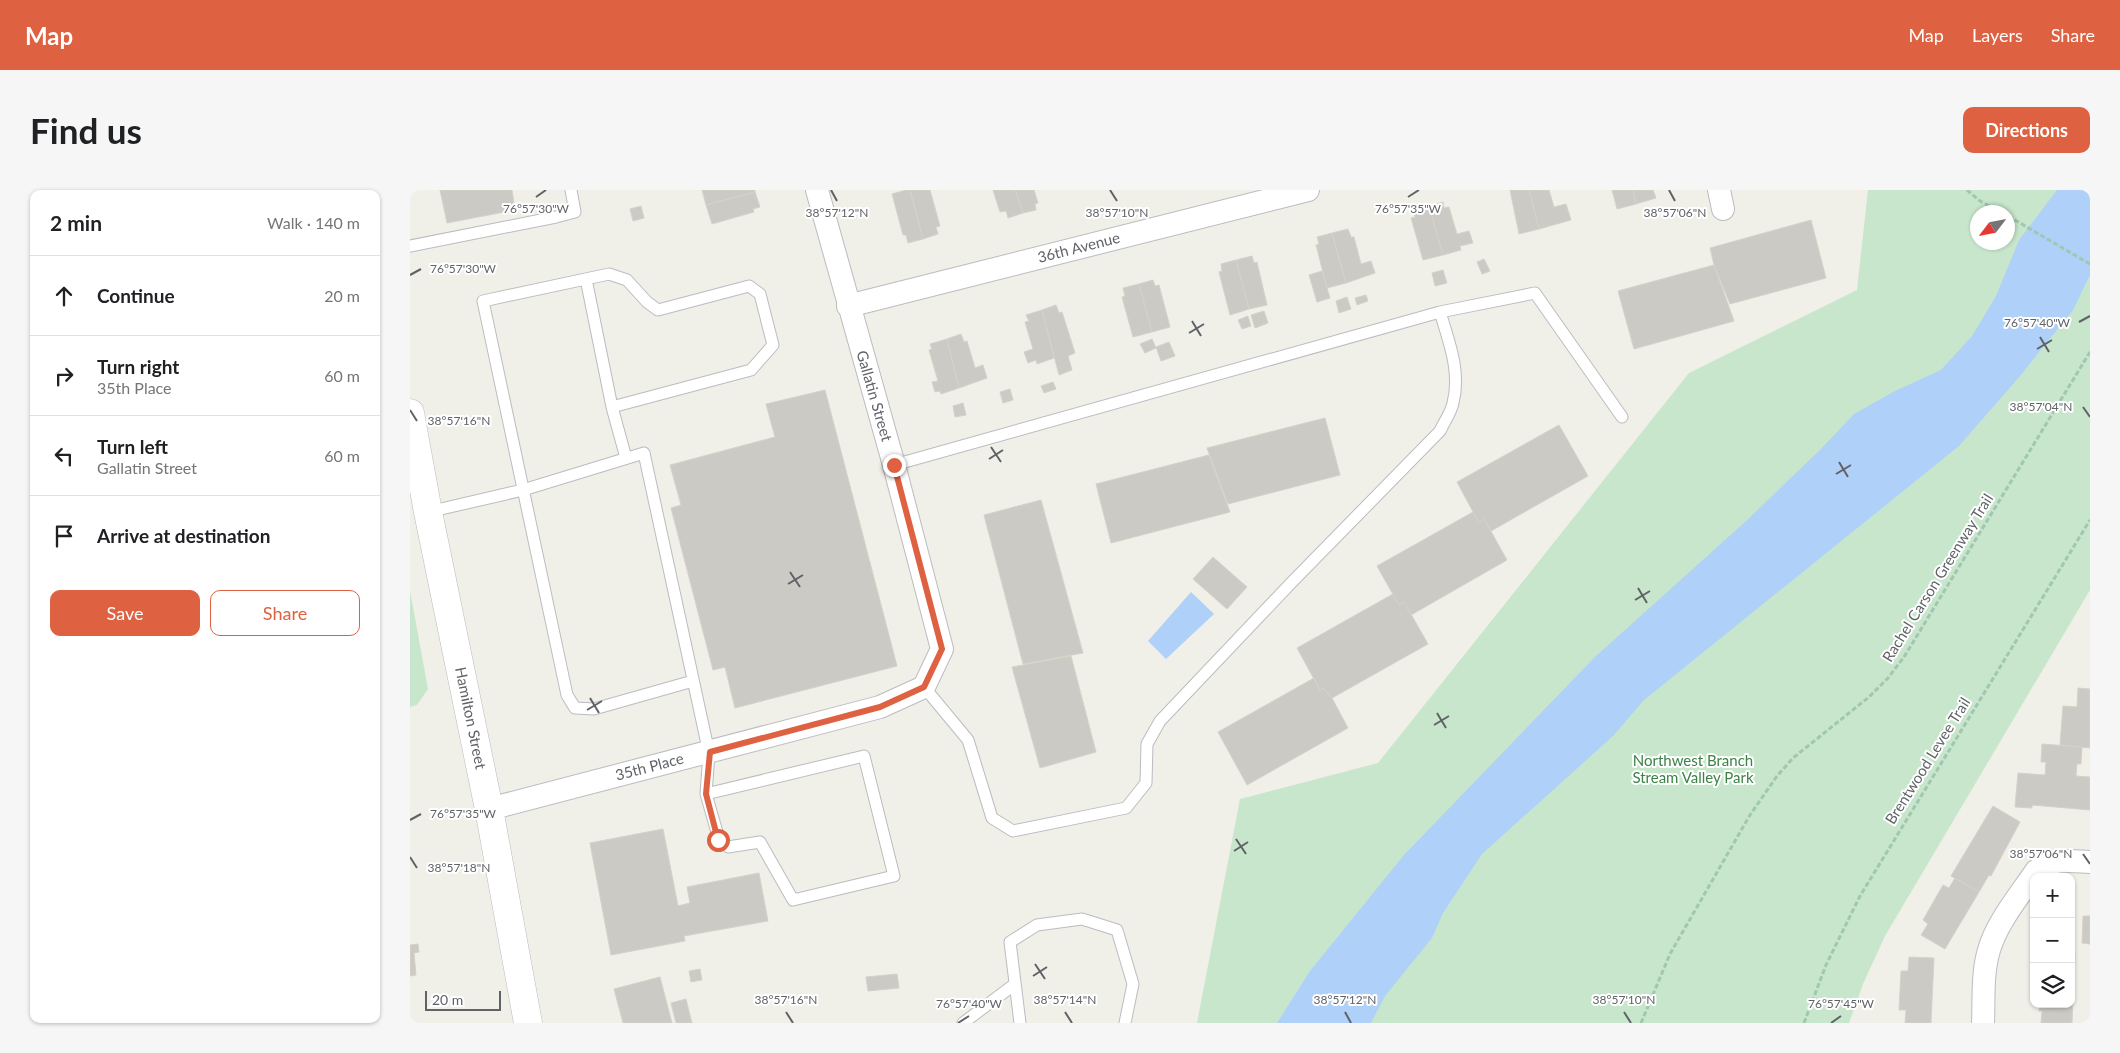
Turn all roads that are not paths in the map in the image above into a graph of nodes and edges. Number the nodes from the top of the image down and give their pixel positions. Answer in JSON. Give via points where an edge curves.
{"nodes":[{"id":1,"x":571,"y":190,"type":"edge"},
{"id":2,"x":817,"y":190,"type":"edge"},
{"id":3,"x":1308,"y":190,"type":"edge"},
{"id":4,"x":410,"y":246,"type":"edge"},
{"id":5,"x":586,"y":279,"type":"junction"},
{"id":6,"x":848,"y":306,"type":"junction"},
{"id":7,"x":1440,"y":312,"type":"junction"},
{"id":8,"x":612,"y":407,"type":"junction"},
{"id":9,"x":410,"y":413,"type":"edge"},
{"id":10,"x":1622,"y":417,"type":"dead end"},
{"id":11,"x":626,"y":458,"type":"junction"},
{"id":12,"x":894,"y":465,"type":"junction"},
{"id":13,"x":523,"y":490,"type":"junction"},
{"id":14,"x":428,"y":512,"type":"junction"},
{"id":15,"x":693,"y":681,"type":"junction"},
{"id":16,"x":924,"y":687,"type":"junction"},
{"id":17,"x":710,"y":752,"type":"junction"},
{"id":18,"x":706,"y":794,"type":"junction"},
{"id":19,"x":489,"y":809,"type":"junction"},
{"id":20,"x":2090,"y":862,"type":"edge"},
{"id":21,"x":1015,"y":984,"type":"junction"},
{"id":22,"x":528,"y":1023,"type":"edge"},
{"id":23,"x":963,"y":1023,"type":"edge"},
{"id":24,"x":1020,"y":1023,"type":"edge"},
{"id":25,"x":1125,"y":1023,"type":"edge"},
{"id":26,"x":1983,"y":1023,"type":"edge"}],
"edges":[{"from":1,"to":4,"type":"lane","via":[[574,212]]},
{"from":2,"to":6,"type":"street","name":"Gallatin Street"},
{"from":3,"to":6,"type":"street","name":"36th Avenue"},
{"from":5,"to":8,"type":"lane"},
{"from":5,"to":8,"type":"lane","via":[[609,274],[627,280],[658,310],[749,286],[760,294],[773,345],[751,370]]},
{"from":5,"to":13,"type":"lane","via":[[483,301]]},
{"from":6,"to":12,"type":"street","name":"Gallatin Street"},
{"from":7,"to":10,"type":"lane","via":[[1535,293]]},
{"from":7,"to":12,"type":"lane"},
{"from":7,"to":16,"type":"lane","via":[[1458,382],[1453,405],[1440,431],[1160,721],[1147,744],[1146,783],[1126,808],[1013,831],[992,818],[968,740]]},
{"from":8,"to":11,"type":"lane"},
{"from":9,"to":14,"type":"main road","name":"Hamilton Street"},
{"from":11,"to":13,"type":"lane"},
{"from":11,"to":15,"type":"lane","via":[[644,453]]},
{"from":12,"to":16,"type":"street","name":"Gallatin Street","via":[[942,649]]},
{"from":13,"to":14,"type":"lane"},
{"from":13,"to":15,"type":"lane","via":[[567,695],[575,708],[594,709]]},
{"from":14,"to":19,"type":"main road","name":"Hamilton Street"},
{"from":15,"to":17,"type":"lane"},
{"from":16,"to":17,"type":"street","name":"35th Place","via":[[880,707]]},
{"from":17,"to":18,"type":"lane"},
{"from":17,"to":19,"type":"street","name":"35th Place"},
{"from":18,"to":18,"type":"lane","via":[[718,840],[728,847],[760,842],[793,900],[894,876],[864,756]]},
{"from":19,"to":22,"type":"main road","name":"Hamilton Street"},
{"from":20,"to":26,"type":"street","via":[[2058,861],[2036,871],[1997,931],[1989,950]]},
{"from":21,"to":23,"type":"lane"},
{"from":21,"to":24,"type":"lane"},
{"from":21,"to":25,"type":"lane","via":[[1010,942],[1037,925],[1082,919],[1118,930],[1133,984]]}]}
